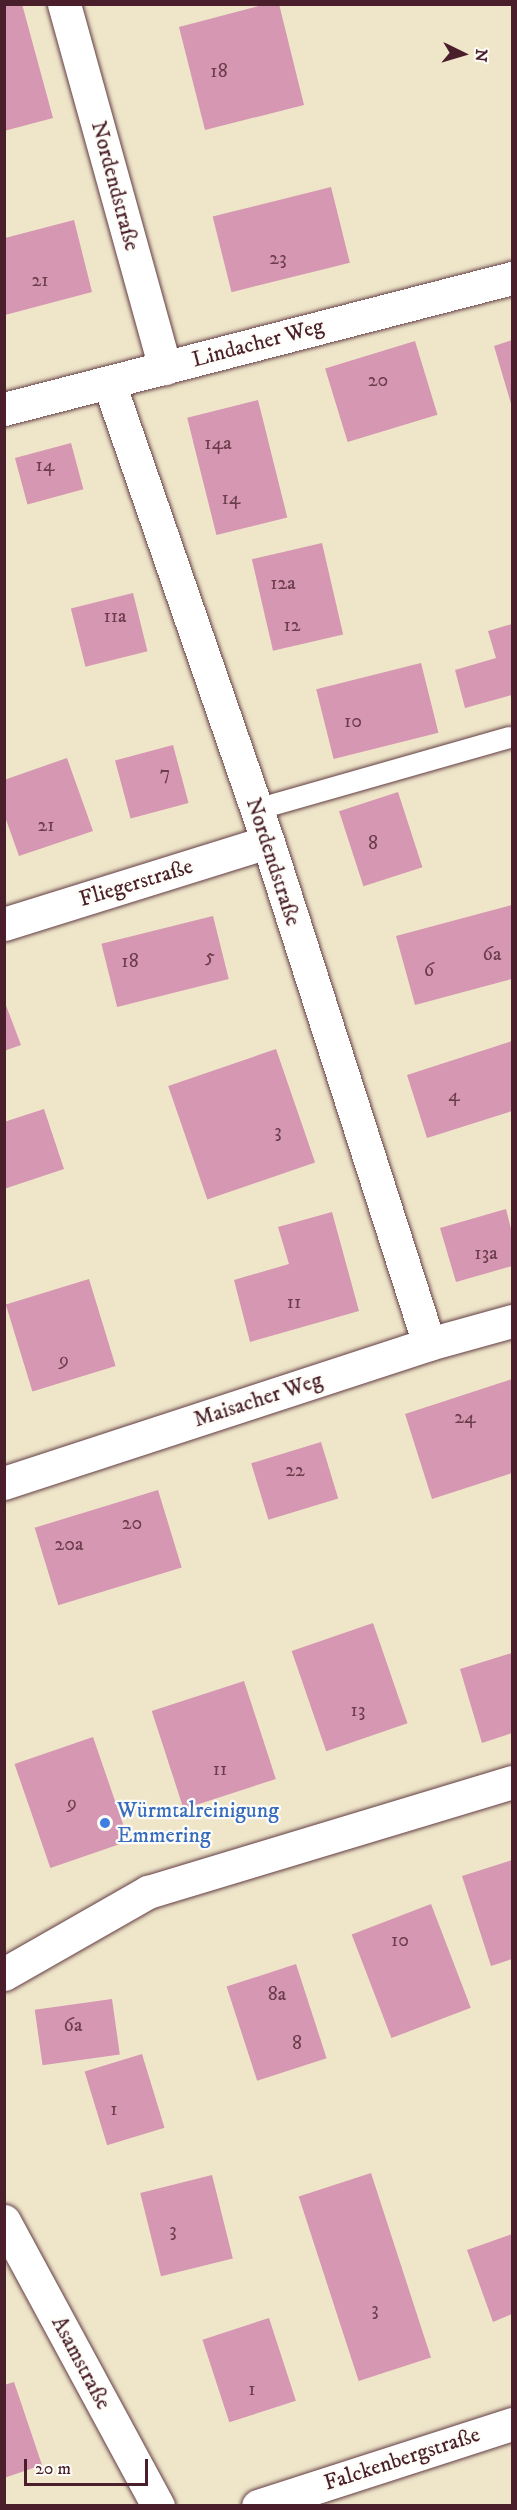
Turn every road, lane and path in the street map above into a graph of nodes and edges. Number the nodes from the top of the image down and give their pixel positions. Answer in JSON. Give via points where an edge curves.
{"nodes":[{"id":1,"x":64,"y":4,"type":"edge"},
{"id":2,"x":513,"y":278,"type":"edge"},
{"id":3,"x":165,"y":368,"type":"junction"},
{"id":4,"x":109,"y":383,"type":"junction"},
{"id":5,"x":4,"y":409,"type":"edge"},
{"id":6,"x":509,"y":737,"type":"dead end"},
{"id":7,"x":256,"y":809,"type":"junction"},
{"id":8,"x":268,"y":842,"type":"junction"},
{"id":9,"x":4,"y":924,"type":"edge"},
{"id":10,"x":513,"y":1321,"type":"edge"},
{"id":11,"x":429,"y":1344,"type":"junction"},
{"id":12,"x":4,"y":1483,"type":"edge"},
{"id":13,"x":513,"y":1782,"type":"edge"},
{"id":14,"x":4,"y":1974,"type":"edge"},
{"id":15,"x":4,"y":2221,"type":"edge"},
{"id":16,"x":513,"y":2424,"type":"edge"},
{"id":17,"x":158,"y":2505,"type":"edge"},
{"id":18,"x":258,"y":2505,"type":"edge"}],
"edges":[{"from":1,"to":3,"type":"street","name":"Nordendstraße"},
{"from":2,"to":3,"type":"street","name":"Lindacher Weg"},
{"from":3,"to":4,"type":"street","name":"Lindacher Weg"},
{"from":4,"to":5,"type":"street","name":"Lindacher Weg"},
{"from":4,"to":7,"type":"street","name":"Nordendstraße"},
{"from":6,"to":7,"type":"lane"},
{"from":7,"to":8,"type":"street","name":"Nordendstraße"},
{"from":8,"to":9,"type":"street","name":"Fliegerstraße"},
{"from":8,"to":11,"type":"street","name":"Nordendstraße"},
{"from":10,"to":11,"type":"street","name":"Maisacher Weg"},
{"from":11,"to":12,"type":"street","name":"Maisacher Weg"},
{"from":13,"to":14,"type":"street","via":[[148,1892]]},
{"from":15,"to":17,"type":"street","name":"Asamstraße"},
{"from":16,"to":18,"type":"street","name":"Falckenbergstraße"}]}
